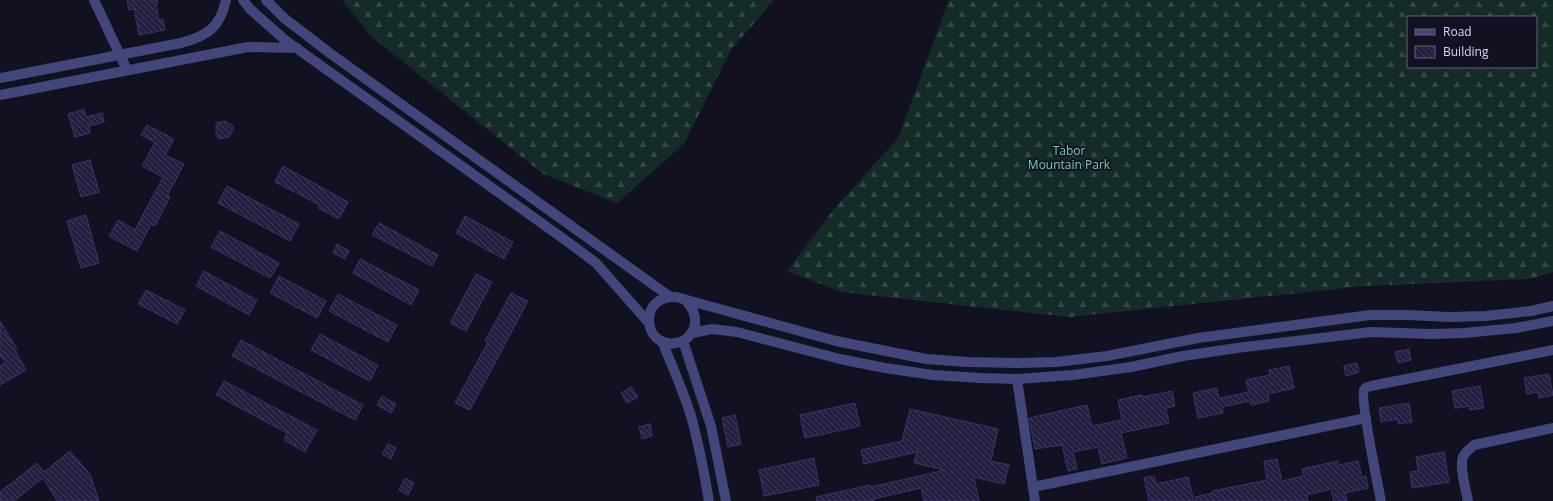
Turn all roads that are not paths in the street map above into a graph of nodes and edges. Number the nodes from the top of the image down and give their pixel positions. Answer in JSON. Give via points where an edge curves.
{"nodes":[{"id":1,"x":94,"y":0,"type":"edge"},
{"id":2,"x":226,"y":0,"type":"edge"},
{"id":3,"x":243,"y":0,"type":"edge"},
{"id":4,"x":266,"y":0,"type":"edge"},
{"id":5,"x":296,"y":48,"type":"junction"},
{"id":6,"x":119,"y":55,"type":"junction"},
{"id":7,"x":127,"y":70,"type":"junction"},
{"id":8,"x":0,"y":78,"type":"edge"},
{"id":9,"x":0,"y":94,"type":"edge"},
{"id":10,"x":669,"y":296,"type":"junction"},
{"id":11,"x":684,"y":299,"type":"junction"},
{"id":12,"x":1553,"y":306,"type":"edge"},
{"id":13,"x":1553,"y":322,"type":"edge"},
{"id":14,"x":649,"y":323,"type":"junction"},
{"id":15,"x":692,"y":333,"type":"junction"},
{"id":16,"x":662,"y":341,"type":"junction"},
{"id":17,"x":683,"y":341,"type":"junction"},
{"id":18,"x":1553,"y":350,"type":"edge"},
{"id":19,"x":1017,"y":379,"type":"junction"},
{"id":20,"x":1366,"y":418,"type":"junction"},
{"id":21,"x":1553,"y":428,"type":"edge"},
{"id":22,"x":1033,"y":487,"type":"junction"},
{"id":23,"x":709,"y":501,"type":"edge"},
{"id":24,"x":726,"y":501,"type":"edge"},
{"id":25,"x":1035,"y":501,"type":"edge"},
{"id":26,"x":1381,"y":501,"type":"edge"},
{"id":27,"x":1468,"y":501,"type":"edge"}],
"edges":[{"from":1,"to":6,"type":"street"},
{"from":2,"to":6,"type":"street","via":[[218,23],[198,39]]},
{"from":3,"to":5,"type":"street"},
{"from":4,"to":10,"type":"street","via":[[284,18],[338,58]]},
{"from":5,"to":7,"type":"street","via":[[248,47]]},
{"from":5,"to":14,"type":"street","via":[[590,259]]},
{"from":6,"to":7,"type":"street"},
{"from":6,"to":8,"type":"street"},
{"from":7,"to":9,"type":"street"},
{"from":10,"to":11,"type":"street"},
{"from":10,"to":14,"type":"street","via":[[655,303],[648,318]]},
{"from":11,"to":12,"type":"street","via":[[836,341],[926,359],[1018,363],[1107,356],[1198,338],[1370,315],[1486,316]]},
{"from":11,"to":15,"type":"street","via":[[694,310],[696,318]]},
{"from":13,"to":19,"type":"street","via":[[1464,333],[1371,332],[1237,348],[1080,374]]},
{"from":14,"to":16,"type":"street","via":[[652,333]]},
{"from":15,"to":17,"type":"street"},
{"from":15,"to":19,"type":"street","via":[[712,330],[737,332],[885,368],[940,375]]},
{"from":16,"to":17,"type":"street","via":[[672,344]]},
{"from":16,"to":23,"type":"street","via":[[691,416]]},
{"from":17,"to":24,"type":"street","via":[[711,426]]},
{"from":18,"to":20,"type":"street","via":[[1368,387],[1363,391]]},
{"from":19,"to":22,"type":"street"},
{"from":20,"to":22,"type":"street"},
{"from":20,"to":26,"type":"street"},
{"from":21,"to":27,"type":"street","via":[[1474,446],[1469,450],[1461,463]]},
{"from":22,"to":25,"type":"street"}]}
